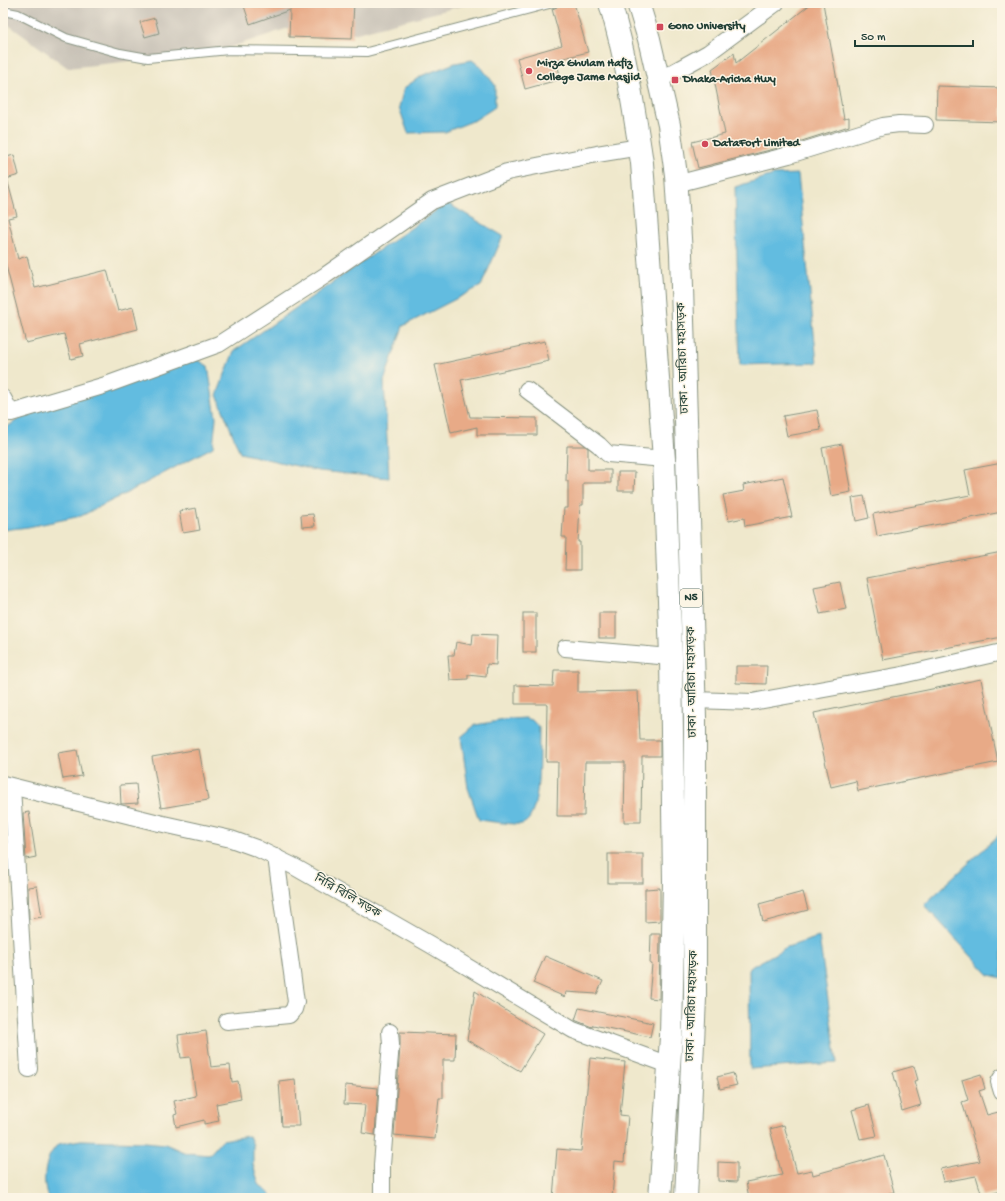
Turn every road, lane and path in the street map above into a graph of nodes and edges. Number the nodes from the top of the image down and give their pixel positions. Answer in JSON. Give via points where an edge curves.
{"nodes":[{"id":1,"x":554,"y":3,"type":"edge"},
{"id":2,"x":610,"y":3,"type":"edge"},
{"id":3,"x":638,"y":3,"type":"edge"},
{"id":4,"x":776,"y":3,"type":"edge"},
{"id":5,"x":3,"y":11,"type":"edge"},
{"id":6,"x":659,"y":80,"type":"junction"},
{"id":7,"x":925,"y":125,"type":"dead end"},
{"id":8,"x":640,"y":147,"type":"junction"},
{"id":9,"x":676,"y":184,"type":"junction"},
{"id":10,"x":527,"y":390,"type":"dead end"},
{"id":11,"x":3,"y":398,"type":"edge"},
{"id":12,"x":7,"y":417,"type":"edge"},
{"id":13,"x":664,"y":459,"type":"junction"},
{"id":14,"x":565,"y":648,"type":"dead end"},
{"id":15,"x":1002,"y":652,"type":"edge"},
{"id":16,"x":671,"y":657,"type":"junction"},
{"id":17,"x":694,"y":700,"type":"junction"},
{"id":18,"x":7,"y":786,"type":"edge"},
{"id":19,"x":276,"y":857,"type":"junction"},
{"id":20,"x":227,"y":1021,"type":"dead end"},
{"id":21,"x":390,"y":1032,"type":"dead end"},
{"id":22,"x":669,"y":1065,"type":"junction"},
{"id":23,"x":29,"y":1069,"type":"dead end"},
{"id":24,"x":1002,"y":1077,"type":"edge"},
{"id":25,"x":1002,"y":1092,"type":"edge"},
{"id":26,"x":382,"y":1198,"type":"edge"},
{"id":27,"x":660,"y":1198,"type":"edge"},
{"id":28,"x":686,"y":1198,"type":"edge"}],
"edges":[{"from":1,"to":5,"type":"lane","via":[[367,52],[229,50],[148,58],[66,38],[18,14]]},
{"from":2,"to":8,"type":"highway","number":"N5","via":[[621,40]]},
{"from":3,"to":6,"type":"highway","name":"ঢাকা - আরিচা মহাসড়ক","number":"N5"},
{"from":4,"to":6,"type":"street","via":[[708,54]]},
{"from":6,"to":9,"type":"highway","name":"ঢাকা - আরিচা মহাসড়ক","number":"N5","via":[[669,125]]},
{"from":7,"to":9,"type":"street","via":[[882,126],[789,155]]},
{"from":8,"to":12,"type":"street","via":[[507,172],[432,201],[326,275],[219,344]]},
{"from":8,"to":13,"type":"highway","number":"N5"},
{"from":9,"to":17,"type":"highway","name":"ঢাকা - আরিচা মহাসড়ক","number":"N5","via":[[681,254]]},
{"from":10,"to":13,"type":"street","via":[[608,454]]},
{"from":11,"to":12,"type":"street"},
{"from":13,"to":16,"type":"highway","number":"N5"},
{"from":14,"to":16,"type":"street"},
{"from":15,"to":17,"type":"street","via":[[902,675],[752,702]]},
{"from":16,"to":22,"type":"highway","number":"N5","via":[[674,881]]},
{"from":17,"to":28,"type":"highway","name":"ঢাকা - আরিচা মহাসড়ক","number":"N5","via":[[695,998]]},
{"from":18,"to":19,"type":"street","name":"নিরি বিলি সড়ক","via":[[231,839]]},
{"from":18,"to":23,"type":"street"},
{"from":19,"to":20,"type":"street","via":[[296,1002],[294,1009],[288,1015]]},
{"from":19,"to":22,"type":"street","name":"নিরি বিলি সড়ক","via":[[573,1030]]},
{"from":21,"to":26,"type":"street"},
{"from":22,"to":27,"type":"highway","number":"N5"},
{"from":24,"to":25,"type":"street"}]}
